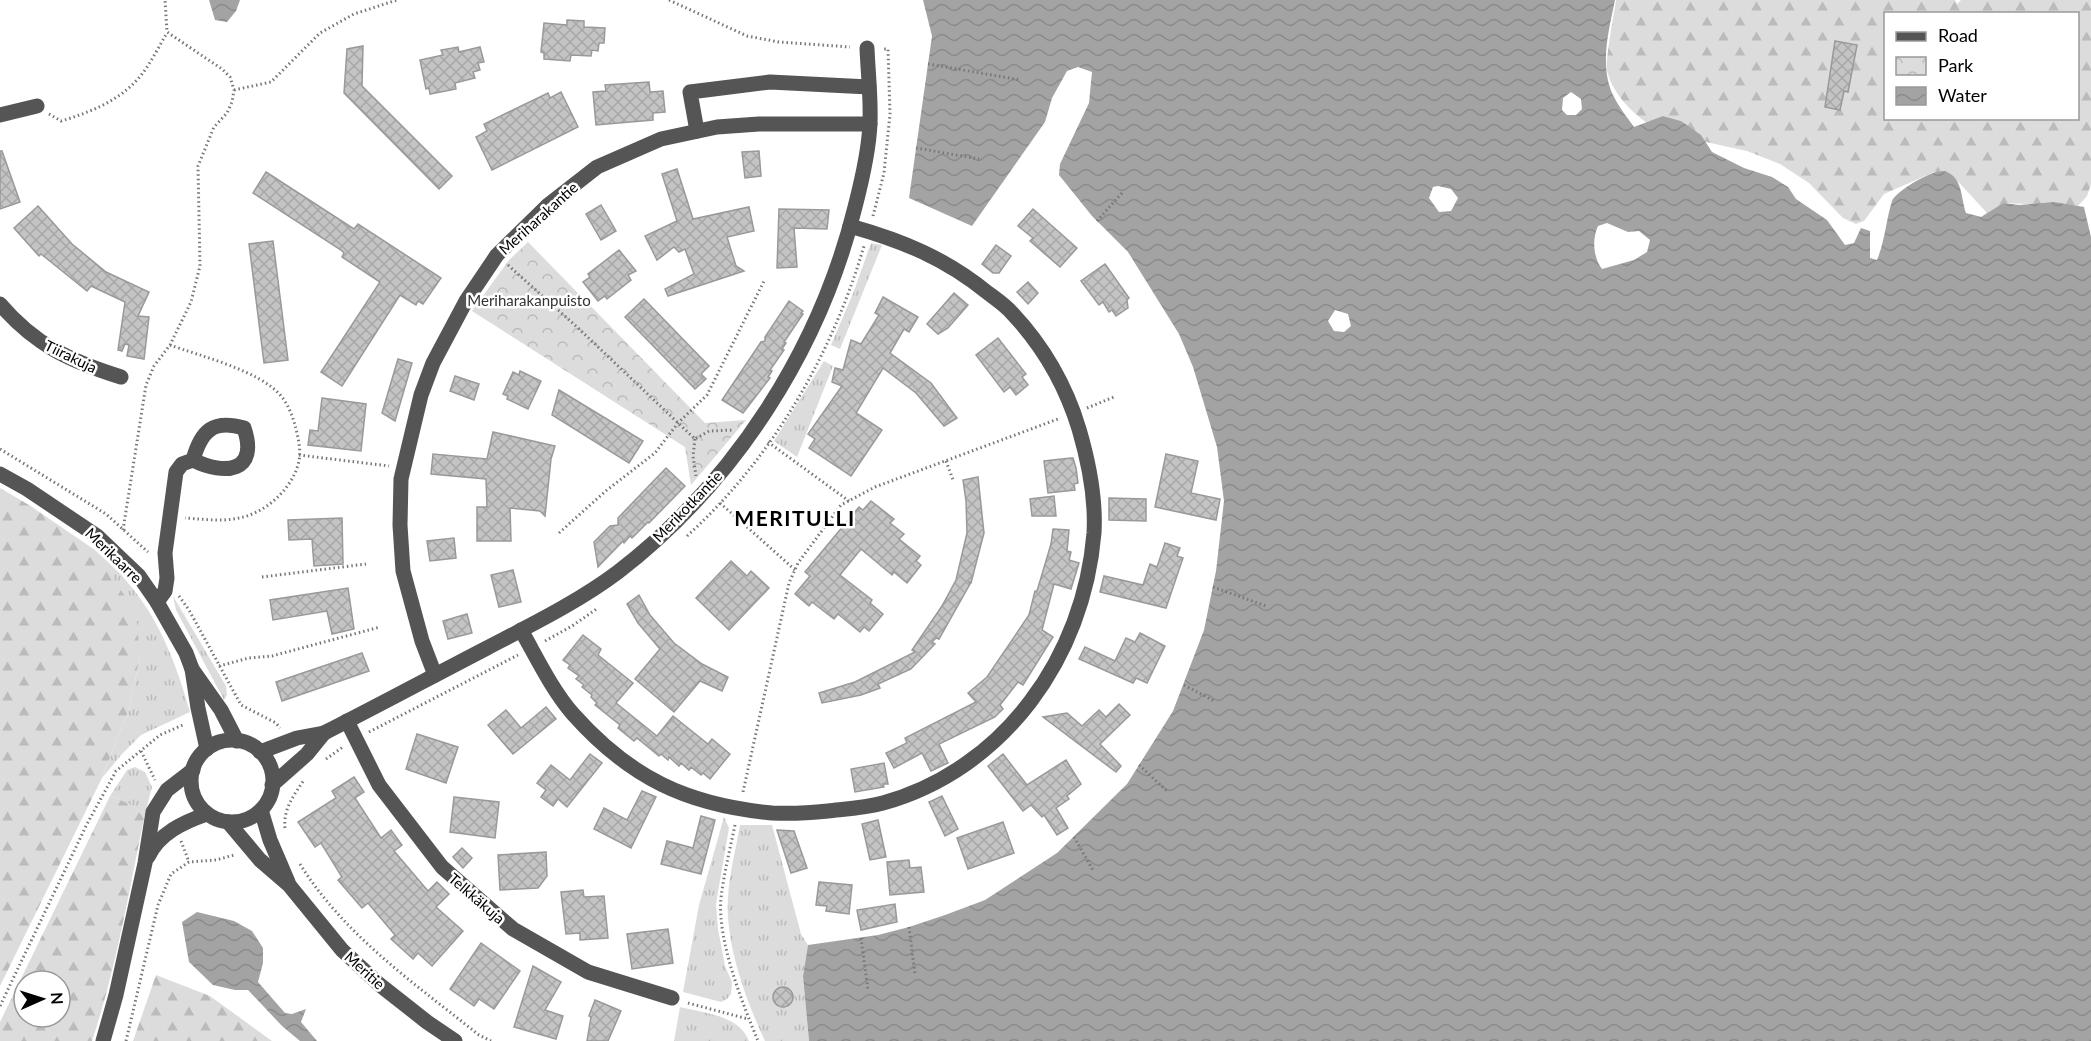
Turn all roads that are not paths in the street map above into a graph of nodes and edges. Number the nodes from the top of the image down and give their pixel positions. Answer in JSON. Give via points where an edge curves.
{"nodes":[{"id":1,"x":867,"y":48,"type":"road end"},
{"id":2,"x":869,"y":87,"type":"junction"},
{"id":3,"x":37,"y":106,"type":"dead end"},
{"id":4,"x":0,"y":115,"type":"edge"},
{"id":5,"x":870,"y":124,"type":"junction"},
{"id":6,"x":697,"y":131,"type":"junction"},
{"id":7,"x":850,"y":226,"type":"junction"},
{"id":8,"x":0,"y":304,"type":"edge"},
{"id":9,"x":121,"y":377,"type":"dead end"},
{"id":10,"x":193,"y":460,"type":"dead end"},
{"id":11,"x":0,"y":474,"type":"edge"},
{"id":12,"x":157,"y":602,"type":"junction"},
{"id":13,"x":521,"y":630,"type":"junction"},
{"id":14,"x":192,"y":669,"type":"junction"},
{"id":15,"x":435,"y":675,"type":"junction"},
{"id":16,"x":347,"y":721,"type":"junction"},
{"id":17,"x":324,"y":733,"type":"junction"},
{"id":18,"x":237,"y":741,"type":"junction"},
{"id":19,"x":207,"y":749,"type":"junction"},
{"id":20,"x":260,"y":752,"type":"junction"},
{"id":21,"x":193,"y":770,"type":"junction"},
{"id":22,"x":272,"y":785,"type":"junction"},
{"id":23,"x":261,"y":810,"type":"junction"},
{"id":24,"x":207,"y":814,"type":"junction"},
{"id":25,"x":228,"y":822,"type":"junction"},
{"id":26,"x":145,"y":863,"type":"junction"},
{"id":27,"x":289,"y":885,"type":"junction"},
{"id":28,"x":672,"y":998,"type":"road end"},
{"id":29,"x":103,"y":1041,"type":"edge"},
{"id":30,"x":456,"y":1041,"type":"edge"}],
"edges":[{"from":1,"to":2,"type":"street","name":"Merikotkantie"},
{"from":2,"to":5,"type":"street","name":"Merikotkantie"},
{"from":2,"to":6,"type":"street","via":[[770,82],[690,92]]},
{"from":3,"to":4,"type":"street"},
{"from":5,"to":6,"type":"street","name":"Meriharakantie","via":[[759,124]]},
{"from":5,"to":7,"type":"street","name":"Merikotkantie"},
{"from":6,"to":15,"type":"street","name":"Meriharakantie","via":[[661,139],[597,167],[547,206],[497,255],[466,301],[433,363],[400,479],[400,525],[403,571]]},
{"from":7,"to":13,"type":"street","name":"Merikotkantie","via":[[826,297],[789,374],[752,432],[681,516],[617,573]]},
{"from":7,"to":13,"type":"street","via":[[896,239],[945,262],[1010,310],[1055,371],[1074,413],[1092,491],[1094,530],[1090,564],[1065,645],[1029,704],[998,739],[949,774],[914,792],[861,807],[792,814],[738,810],[694,799],[660,785],[628,765],[572,713]]},
{"from":8,"to":9,"type":"street","name":"Tiirakuja","via":[[46,346],[84,366]]},
{"from":10,"to":12,"type":"street","via":[[176,472],[165,553],[166,585]]},
{"from":11,"to":12,"type":"street","name":"Merikaarre","via":[[97,536],[139,576]]},
{"from":12,"to":14,"type":"street","name":"Merikaarre"},
{"from":13,"to":15,"type":"street","name":"Merikotkantie"},
{"from":14,"to":18,"type":"street","name":"Merikaarre"},
{"from":14,"to":19,"type":"street","name":"Merikaarre"},
{"from":15,"to":16,"type":"street","name":"Merikotkantie"},
{"from":16,"to":17,"type":"street","name":"Merikotkantie"},
{"from":16,"to":28,"type":"street","name":"Telkkäkuja","via":[[379,785],[442,867],[513,929],[588,972]]},
{"from":17,"to":20,"type":"street","name":"Merikotkantie"},
{"from":17,"to":22,"type":"street","name":"Merikotkantie"},
{"from":18,"to":19,"type":"street"},
{"from":18,"to":20,"type":"street"},
{"from":19,"to":21,"type":"street"},
{"from":20,"to":22,"type":"street","via":[[269,764]]},
{"from":21,"to":24,"type":"street","via":[[194,796]]},
{"from":21,"to":26,"type":"street","via":[[167,790],[153,812]]},
{"from":22,"to":23,"type":"street"},
{"from":23,"to":25,"type":"street","via":[[240,821]]},
{"from":23,"to":27,"type":"street","name":"Meritie"},
{"from":24,"to":25,"type":"street"},
{"from":24,"to":26,"type":"street","via":[[176,827],[159,841]]},
{"from":25,"to":27,"type":"street","name":"Meritie","via":[[260,860]]},
{"from":26,"to":29,"type":"street"},
{"from":27,"to":30,"type":"street","name":"Meritie","via":[[342,950],[388,991]]}]}
